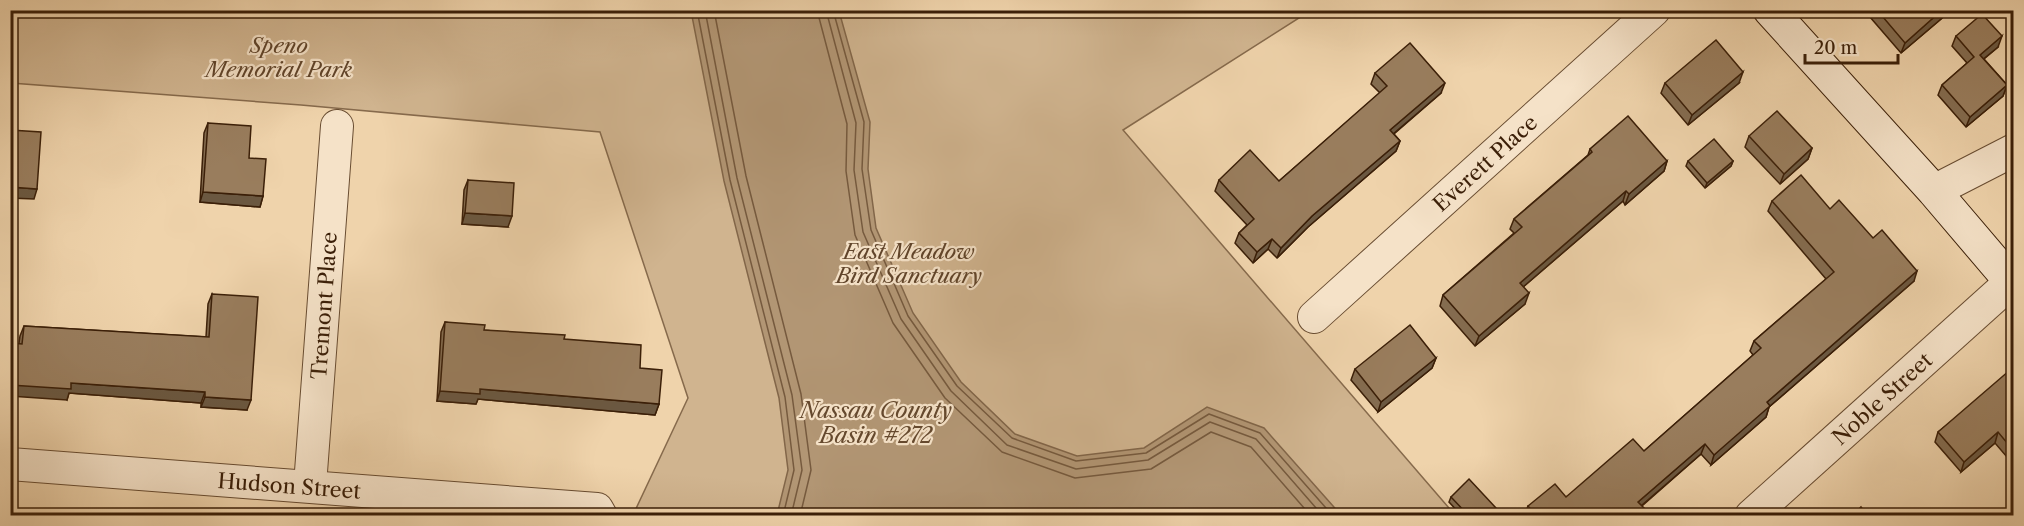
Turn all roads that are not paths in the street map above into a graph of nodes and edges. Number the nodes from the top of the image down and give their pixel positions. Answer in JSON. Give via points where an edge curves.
{"nodes":[{"id":1,"x":1654,"y":10,"type":"edge"},
{"id":2,"x":1770,"y":10,"type":"edge"},
{"id":3,"x":337,"y":126,"type":"dead end"},
{"id":4,"x":2013,"y":150,"type":"edge"},
{"id":5,"x":1934,"y":191,"type":"junction"},
{"id":6,"x":2012,"y":283,"type":"edge"},
{"id":7,"x":1314,"y":317,"type":"dead end"},
{"id":8,"x":10,"y":464,"type":"edge"},
{"id":9,"x":310,"y":485,"type":"junction"},
{"id":10,"x":601,"y":516,"type":"edge"},
{"id":11,"x":1751,"y":516,"type":"edge"}],
"edges":[{"from":1,"to":7,"type":"street","name":"Everett Place"},
{"from":2,"to":5,"type":"street"},
{"from":3,"to":9,"type":"street","name":"Tremont Place"},
{"from":4,"to":5,"type":"street"},
{"from":5,"to":6,"type":"street"},
{"from":6,"to":11,"type":"street","name":"Noble Street"},
{"from":8,"to":9,"type":"street","name":"Hudson Street"},
{"from":9,"to":10,"type":"street","name":"Hudson Street","via":[[597,508]]}]}
